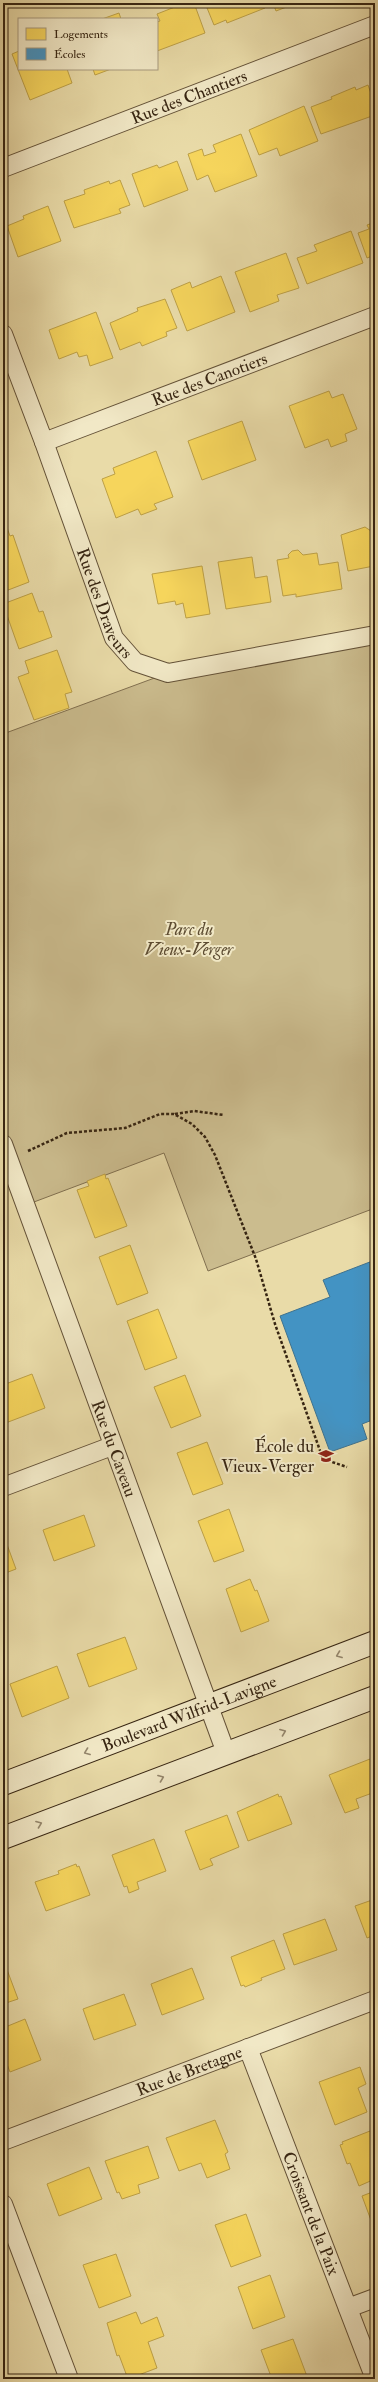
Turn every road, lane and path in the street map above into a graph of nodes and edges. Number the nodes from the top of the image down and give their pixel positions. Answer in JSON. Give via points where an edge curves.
{"nodes":[{"id":1,"x":375,"y":25,"type":"edge"},
{"id":2,"x":3,"y":168,"type":"edge"},
{"id":3,"x":375,"y":316,"type":"edge"},
{"id":4,"x":3,"y":334,"type":"edge"},
{"id":5,"x":44,"y":442,"type":"junction"},
{"id":6,"x":375,"y":635,"type":"edge"},
{"id":7,"x":174,"y":1114,"type":"junction"},
{"id":8,"x":224,"y":1115,"type":"dead end"},
{"id":9,"x":3,"y":1144,"type":"edge"},
{"id":10,"x":24,"y":1153,"type":"dead end"},
{"id":11,"x":10,"y":1182,"type":"edge"},
{"id":12,"x":112,"y":1446,"type":"junction"},
{"id":13,"x":347,"y":1467,"type":"dead end"},
{"id":14,"x":3,"y":1487,"type":"edge"},
{"id":15,"x":375,"y":1642,"type":"edge"},
{"id":16,"x":375,"y":1697,"type":"edge"},
{"id":17,"x":209,"y":1706,"type":"junction"},
{"id":18,"x":226,"y":1753,"type":"junction"},
{"id":19,"x":3,"y":1784,"type":"edge"},
{"id":20,"x":3,"y":1838,"type":"edge"},
{"id":21,"x":375,"y":2000,"type":"edge"},
{"id":22,"x":248,"y":2048,"type":"junction"},
{"id":23,"x":3,"y":2141,"type":"edge"},
{"id":24,"x":3,"y":2204,"type":"edge"},
{"id":25,"x":375,"y":2298,"type":"edge"},
{"id":26,"x":348,"y":2308,"type":"junction"},
{"id":27,"x":69,"y":2379,"type":"edge"},
{"id":28,"x":375,"y":2379,"type":"edge"}],
"edges":[{"from":1,"to":2,"type":"street","name":"Rue des Chantiers"},
{"from":3,"to":5,"type":"street","name":"Rue des Canotiers"},
{"from":4,"to":5,"type":"street","name":"Rue des Draveurs"},
{"from":5,"to":6,"type":"street","name":"Rue des Draveurs","via":[[114,638],[135,662],[168,673]]},
{"from":7,"to":8,"type":"path","via":[[194,1111]]},
{"from":7,"to":10,"type":"path","via":[[160,1114],[125,1128],[67,1133]]},
{"from":7,"to":13,"type":"path","via":[[192,1124],[205,1137],[215,1155],[256,1259],[323,1459]]},
{"from":9,"to":11,"type":"street","name":"Rue du Caveau"},
{"from":11,"to":12,"type":"street","name":"Rue du Caveau"},
{"from":12,"to":14,"type":"street"},
{"from":12,"to":17,"type":"street","name":"Rue du Caveau"},
{"from":15,"to":17,"type":"main road","name":"Boulevard Wilfrid-Lavigne","one_way":true},
{"from":18,"to":16,"type":"main road","one_way":true},
{"from":17,"to":18,"type":"street","name":"Rue du Caveau"},
{"from":17,"to":19,"type":"main road","name":"Boulevard Wilfrid-Lavigne","one_way":true},
{"from":20,"to":18,"type":"main road","one_way":true},
{"from":21,"to":22,"type":"street","name":"Rue de Bretagne"},
{"from":22,"to":23,"type":"street","name":"Rue de Bretagne"},
{"from":22,"to":26,"type":"street","name":"Croissant de la Paix"},
{"from":24,"to":27,"type":"street"},
{"from":25,"to":26,"type":"street"},
{"from":26,"to":28,"type":"street","name":"Croissant de la Paix"}]}
